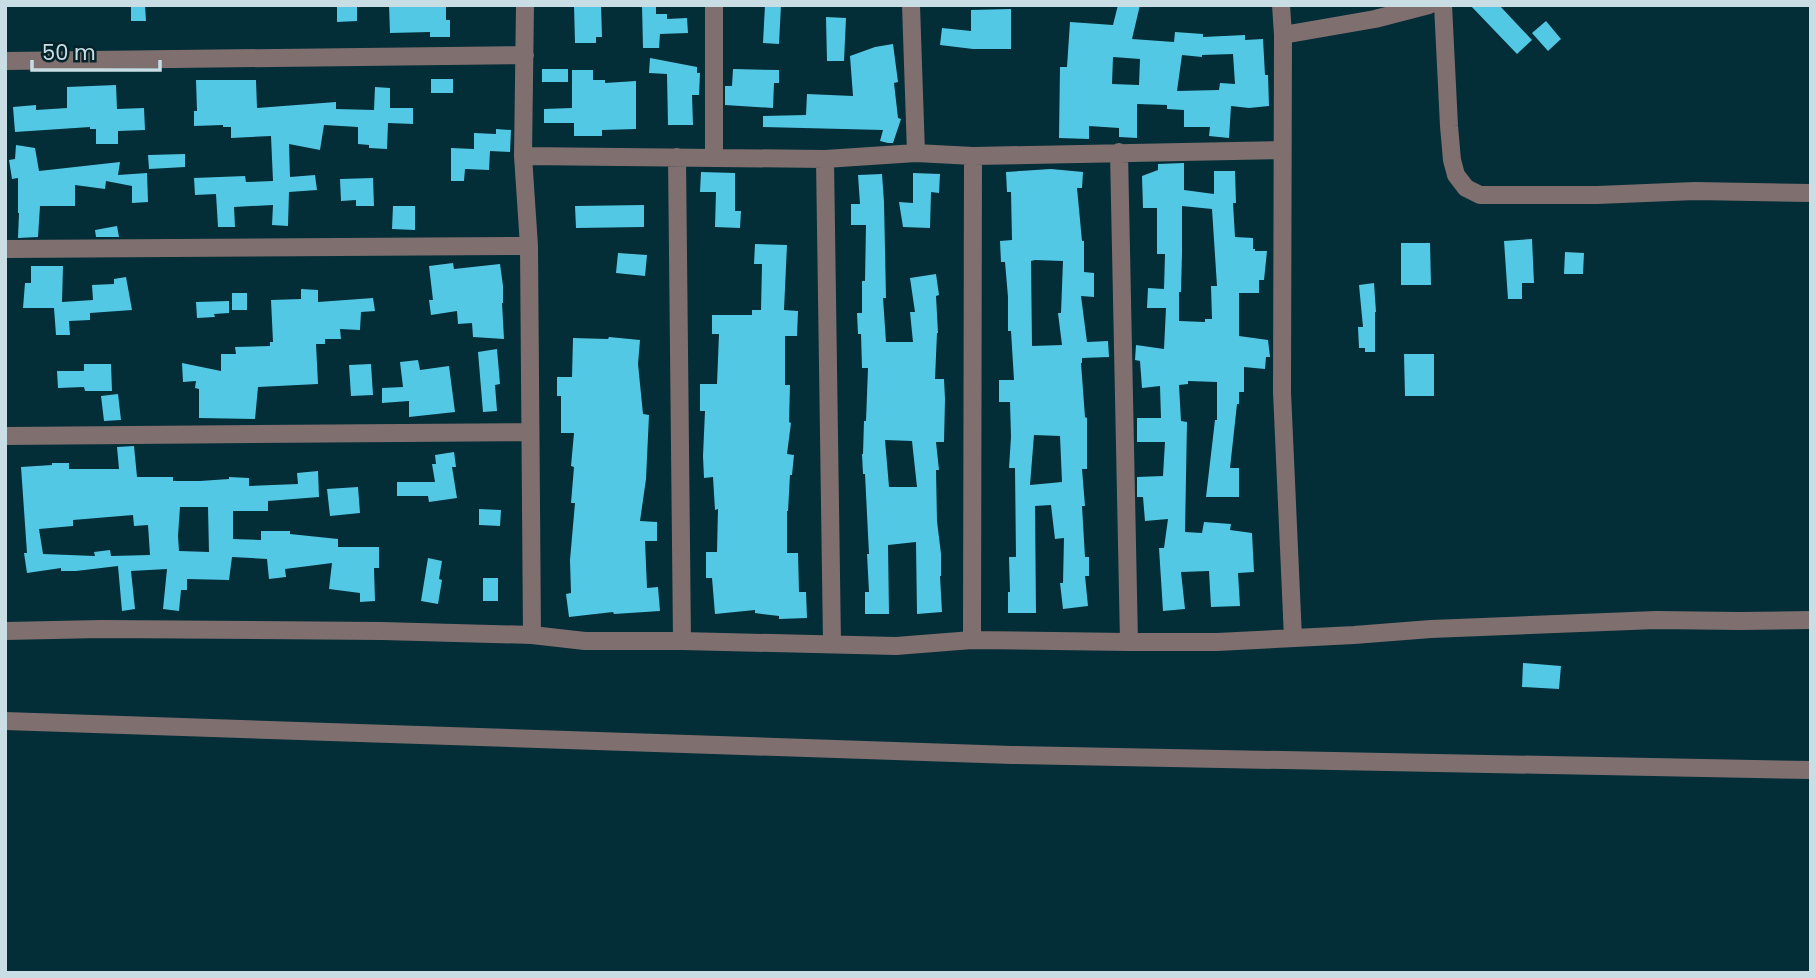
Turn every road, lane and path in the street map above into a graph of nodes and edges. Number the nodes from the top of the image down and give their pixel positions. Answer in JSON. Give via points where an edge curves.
{"nodes":[{"id":1,"x":525,"y":5,"type":"edge"},
{"id":2,"x":714,"y":5,"type":"edge"},
{"id":3,"x":911,"y":5,"type":"edge"},
{"id":4,"x":1281,"y":5,"type":"edge"},
{"id":5,"x":1429,"y":5,"type":"edge"},
{"id":6,"x":1443,"y":5,"type":"edge"},
{"id":7,"x":1283,"y":35,"type":"junction"},
{"id":8,"x":525,"y":55,"type":"junction"},
{"id":9,"x":5,"y":61,"type":"edge"},
{"id":10,"x":1282,"y":150,"type":"junction"},
{"id":11,"x":1119,"y":152,"type":"junction"},
{"id":12,"x":916,"y":153,"type":"junction"},
{"id":13,"x":523,"y":156,"type":"junction"},
{"id":14,"x":973,"y":156,"type":"junction"},
{"id":15,"x":677,"y":157,"type":"junction"},
{"id":16,"x":714,"y":158,"type":"junction"},
{"id":17,"x":825,"y":159,"type":"junction"},
{"id":18,"x":1811,"y":193,"type":"edge"},
{"id":19,"x":528,"y":246,"type":"junction"},
{"id":20,"x":5,"y":249,"type":"edge"},
{"id":21,"x":530,"y":432,"type":"junction"},
{"id":22,"x":5,"y":436,"type":"edge"},
{"id":23,"x":1811,"y":620,"type":"edge"},
{"id":24,"x":5,"y":631,"type":"edge"},
{"id":25,"x":532,"y":635,"type":"junction"},
{"id":26,"x":1293,"y":638,"type":"junction"},
{"id":27,"x":972,"y":640,"type":"junction"},
{"id":28,"x":682,"y":641,"type":"junction"},
{"id":29,"x":1129,"y":642,"type":"junction"},
{"id":30,"x":832,"y":643,"type":"junction"},
{"id":31,"x":5,"y":721,"type":"edge"},
{"id":32,"x":1811,"y":769,"type":"edge"}],
"edges":[{"from":1,"to":8,"type":"street"},
{"from":2,"to":16,"type":"street"},
{"from":3,"to":12,"type":"street"},
{"from":4,"to":7,"type":"street"},
{"from":5,"to":7,"type":"street"},
{"from":6,"to":18,"type":"street","via":[[1452,160],[1466,188],[1480,195]]},
{"from":7,"to":10,"type":"street"},
{"from":8,"to":9,"type":"street"},
{"from":8,"to":13,"type":"street"},
{"from":10,"to":11,"type":"street"},
{"from":10,"to":26,"type":"street","via":[[1282,392]]},
{"from":11,"to":14,"type":"street"},
{"from":11,"to":29,"type":"street"},
{"from":12,"to":14,"type":"street"},
{"from":12,"to":17,"type":"street"},
{"from":13,"to":15,"type":"street"},
{"from":13,"to":19,"type":"street"},
{"from":14,"to":27,"type":"street"},
{"from":15,"to":16,"type":"street"},
{"from":15,"to":28,"type":"street"},
{"from":16,"to":17,"type":"street"},
{"from":17,"to":30,"type":"street"},
{"from":19,"to":20,"type":"street"},
{"from":19,"to":21,"type":"street"},
{"from":21,"to":22,"type":"street"},
{"from":21,"to":25,"type":"street"},
{"from":23,"to":26,"type":"street","via":[[1656,620]]},
{"from":24,"to":25,"type":"street"},
{"from":25,"to":28,"type":"street","via":[[585,642]]},
{"from":26,"to":29,"type":"street"},
{"from":27,"to":29,"type":"street"},
{"from":27,"to":30,"type":"street","via":[[896,646]]},
{"from":28,"to":30,"type":"street"},
{"from":31,"to":32,"type":"street","via":[[1012,755]]}]}
